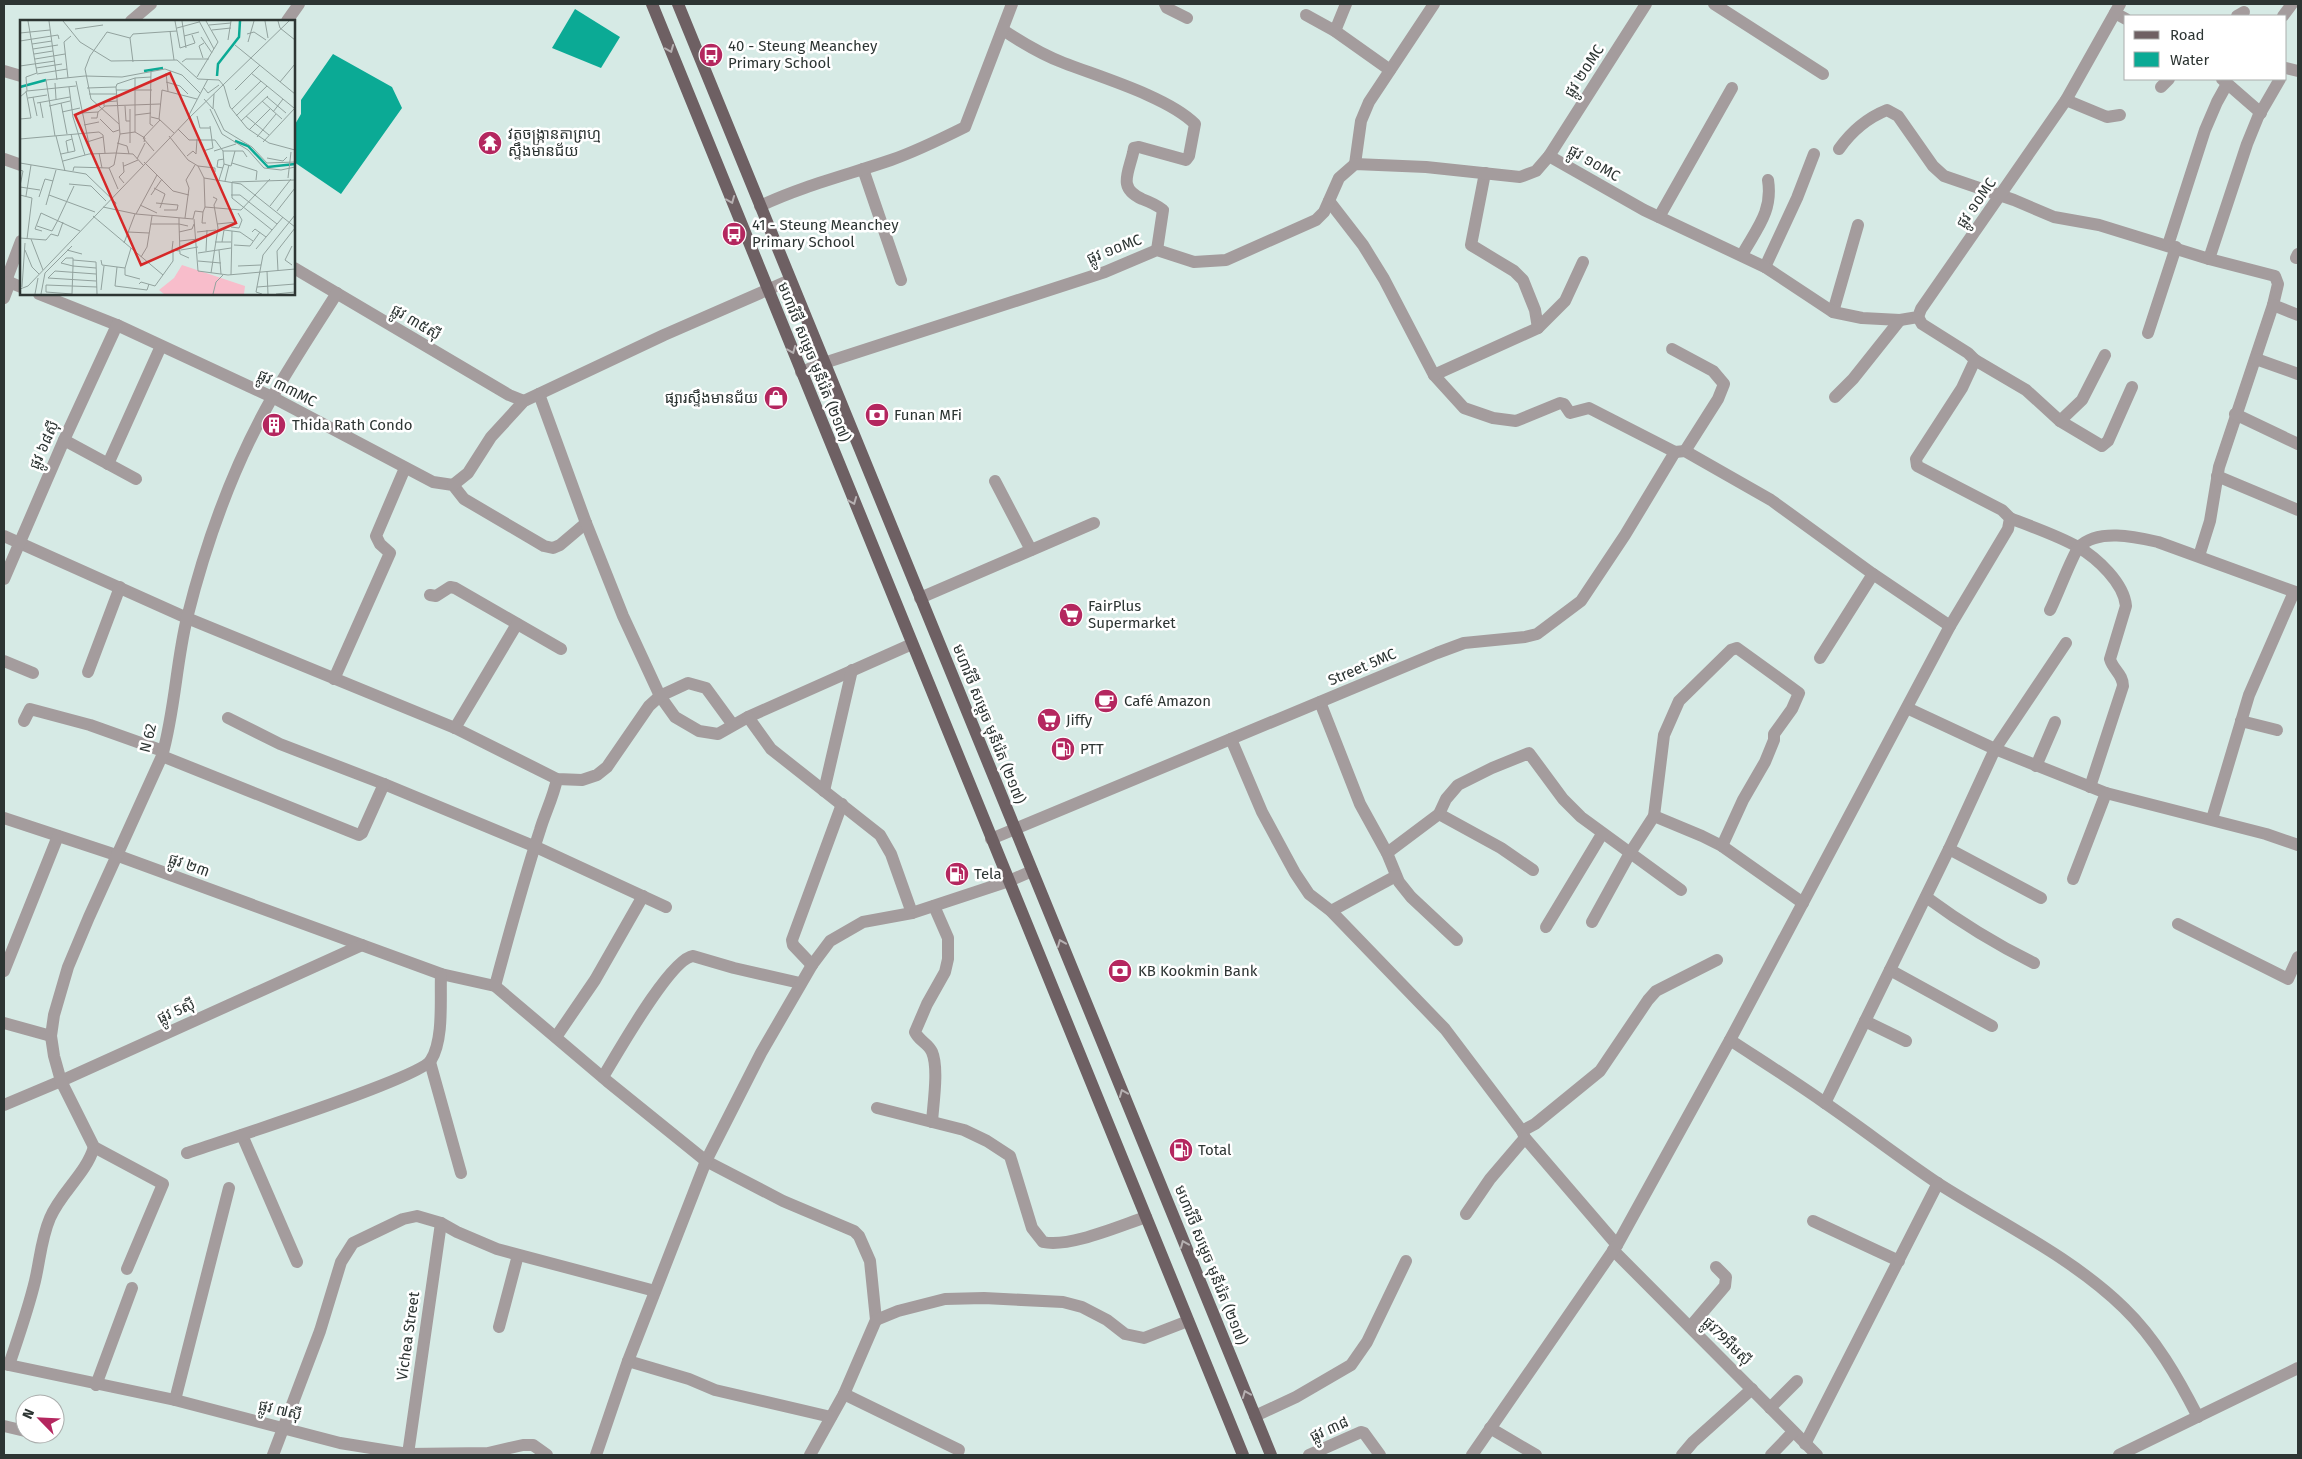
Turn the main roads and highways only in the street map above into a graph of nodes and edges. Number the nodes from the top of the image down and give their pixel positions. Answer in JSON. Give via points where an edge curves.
{"nodes":[{"id":1,"x":652,"y":4,"type":"edge"},
{"id":2,"x":678,"y":4,"type":"edge"},
{"id":3,"x":1243,"y":1455,"type":"edge"},
{"id":4,"x":1271,"y":1455,"type":"edge"}],
"edges":[{"from":1,"to":3,"type":"main road","name":"មហាវិថី សម្តេច មុនីរ៉េត (២១៧)","one_way":true},
{"from":4,"to":2,"type":"main road","name":"មហាវិថី សម្តេច មុនីរ៉េត (២១៧)","one_way":true}]}
